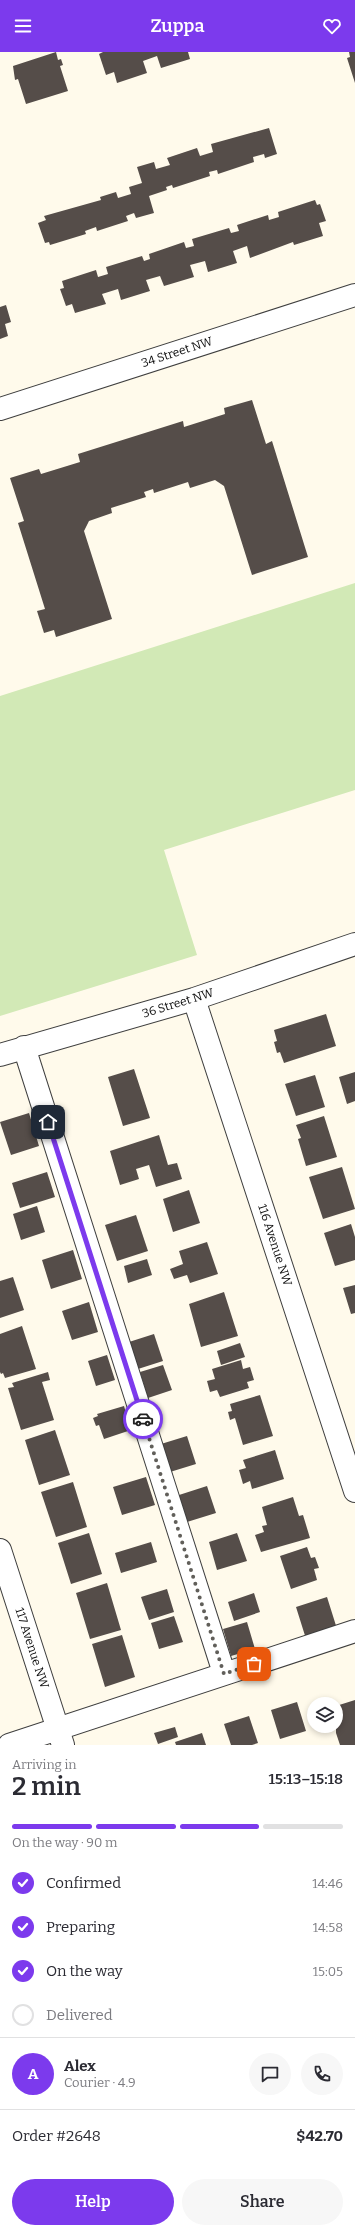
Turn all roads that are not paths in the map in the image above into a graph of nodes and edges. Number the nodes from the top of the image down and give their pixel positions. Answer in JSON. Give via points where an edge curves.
{"nodes":[{"id":1,"x":355,"y":295,"type":"edge"},
{"id":2,"x":0,"y":409,"type":"edge"},
{"id":3,"x":354,"y":947,"type":"edge"},
{"id":4,"x":194,"y":999,"type":"junction"},
{"id":5,"x":24,"y":1047,"type":"junction"},
{"id":6,"x":0,"y":1055,"type":"edge"},
{"id":7,"x":355,"y":1491,"type":"edge"},
{"id":8,"x":0,"y":1550,"type":"edge"},
{"id":9,"x":355,"y":1631,"type":"edge"},
{"id":10,"x":224,"y":1674,"type":"junction"},
{"id":11,"x":61,"y":1737,"type":"edge"},
{"id":12,"x":9,"y":1745,"type":"edge"}],
"edges":[{"from":1,"to":2,"type":"street","name":"34 Street NW"},
{"from":3,"to":4,"type":"street","name":"36 Street NW"},
{"from":4,"to":5,"type":"street","name":"36 Street NW"},
{"from":4,"to":7,"type":"street","name":"116 Avenue NW"},
{"from":5,"to":6,"type":"street","name":"36 Street NW"},
{"from":5,"to":10,"type":"street"},
{"from":8,"to":11,"type":"street","name":"117 Avenue NW"},
{"from":9,"to":10,"type":"street"},
{"from":10,"to":11,"type":"street"},
{"from":11,"to":12,"type":"street"}]}
